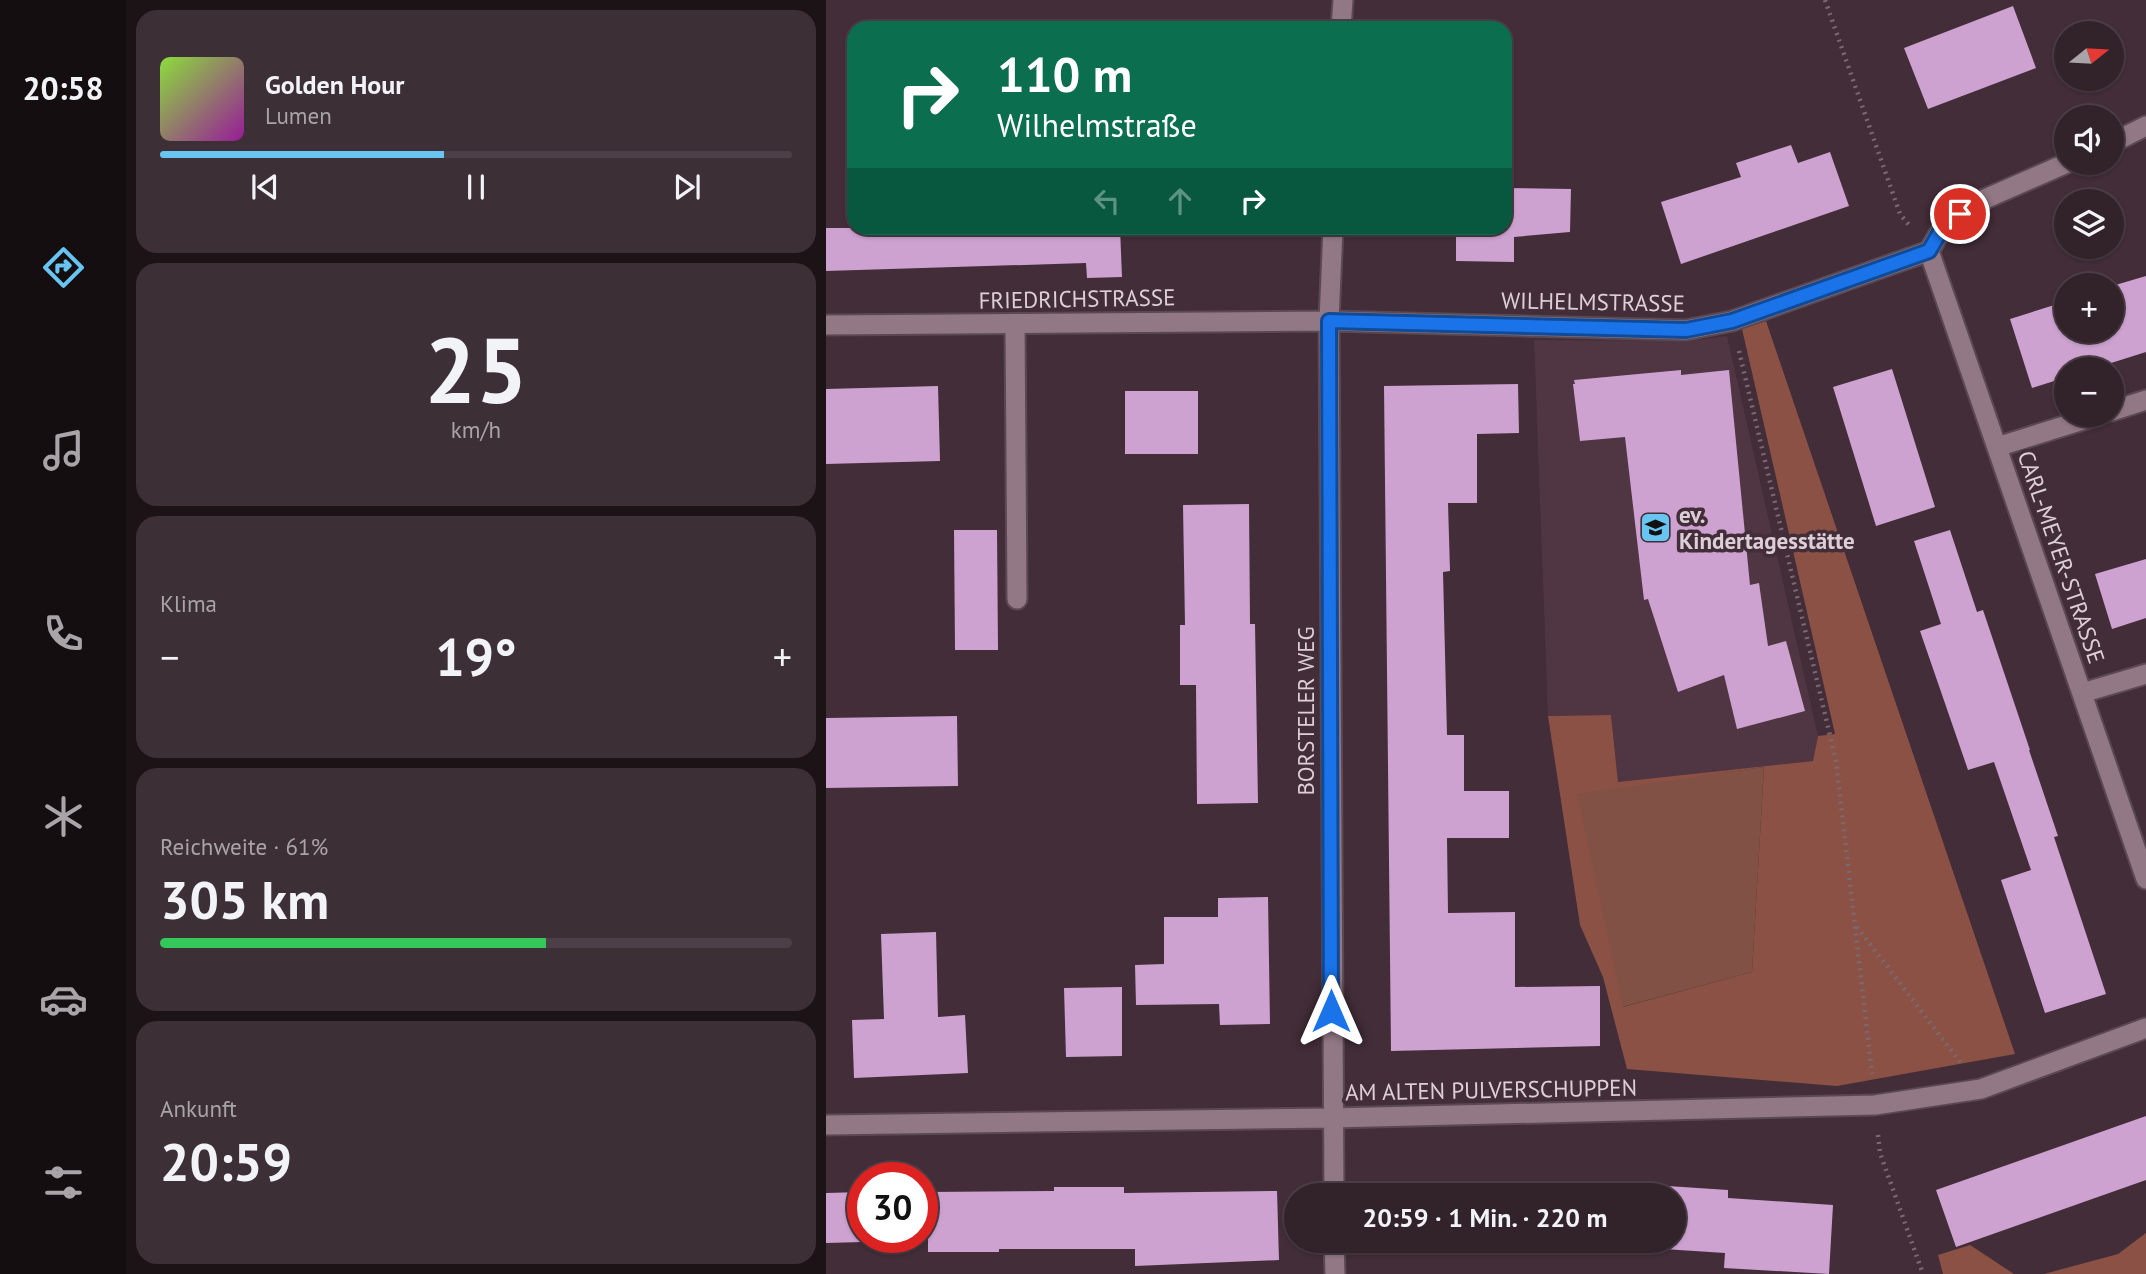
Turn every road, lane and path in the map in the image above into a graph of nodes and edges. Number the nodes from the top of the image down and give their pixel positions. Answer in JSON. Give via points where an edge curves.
{"nodes":[{"id":1,"x":1343,"y":0,"type":"edge"},
{"id":2,"x":1825,"y":0,"type":"edge"},
{"id":3,"x":1342,"y":21,"type":"edge"},
{"id":4,"x":2146,"y":126,"type":"edge"},
{"id":5,"x":2124,"y":137,"type":"edge"},
{"id":6,"x":2054,"y":169,"type":"edge"},
{"id":7,"x":1333,"y":235,"type":"edge"},
{"id":8,"x":1929,"y":251,"type":"junction"},
{"id":9,"x":1329,"y":321,"type":"junction"},
{"id":10,"x":1732,"y":321,"type":"junction"},
{"id":11,"x":1015,"y":324,"type":"junction"},
{"id":12,"x":826,"y":325,"type":"edge"},
{"id":13,"x":2146,"y":400,"type":"edge"},
{"id":14,"x":2124,"y":407,"type":"edge"},
{"id":15,"x":2061,"y":427,"type":"edge"},
{"id":16,"x":1997,"y":447,"type":"junction"},
{"id":17,"x":1017,"y":599,"type":"dead end"},
{"id":18,"x":2146,"y":674,"type":"edge"},
{"id":19,"x":2082,"y":693,"type":"junction"},
{"id":20,"x":2146,"y":879,"type":"edge"},
{"id":21,"x":1857,"y":926,"type":"junction"},
{"id":22,"x":2146,"y":1028,"type":"edge"},
{"id":23,"x":1981,"y":1089,"type":"junction"},
{"id":24,"x":1875,"y":1105,"type":"junction"},
{"id":25,"x":1332,"y":1118,"type":"junction"},
{"id":26,"x":826,"y":1125,"type":"edge"},
{"id":27,"x":1334,"y":1183,"type":"edge"},
{"id":28,"x":1334,"y":1253,"type":"edge"},
{"id":29,"x":1335,"y":1274,"type":"edge"},
{"id":30,"x":1923,"y":1274,"type":"edge"}],
"edges":[{"from":1,"to":3,"type":"street"},
{"from":2,"to":8,"type":"path","via":[[1900,215]]},
{"from":4,"to":5,"type":"street"},
{"from":6,"to":8,"type":"street","via":[[1978,202],[1943,227]]},
{"from":7,"to":9,"type":"street","name":"BORSTELER WEG"},
{"from":8,"to":10,"type":"street","name":"WILHELMSTRASSE"},
{"from":8,"to":16,"type":"street","name":"CARL-MEYER-STRASSE"},
{"from":9,"to":10,"type":"street","name":"WILHELMSTRASSE","via":[[1686,330]]},
{"from":9,"to":11,"type":"street","name":"FRIEDRICHSTRASSE"},
{"from":9,"to":25,"type":"street","name":"BORSTELER WEG"},
{"from":10,"to":21,"type":"path","via":[[1836,761]]},
{"from":11,"to":12,"type":"street","name":"FRIEDRICHSTRASSE"},
{"from":11,"to":17,"type":"street"},
{"from":13,"to":14,"type":"street"},
{"from":15,"to":16,"type":"street"},
{"from":16,"to":19,"type":"street","name":"CARL-MEYER-STRASSE"},
{"from":18,"to":19,"type":"street"},
{"from":19,"to":20,"type":"street","name":"CARL-MEYER-STRASSE"},
{"from":21,"to":23,"type":"path"},
{"from":21,"to":24,"type":"path"},
{"from":22,"to":23,"type":"street","name":"AM ALTEN PULVERSCHUPPEN"},
{"from":23,"to":24,"type":"street","name":"AM ALTEN PULVERSCHUPPEN"},
{"from":24,"to":25,"type":"street","name":"AM ALTEN PULVERSCHUPPEN"},
{"from":24,"to":30,"type":"path","via":[[1880,1153]]},
{"from":25,"to":26,"type":"street","name":"AM ALTEN PULVERSCHUPPEN"},
{"from":25,"to":27,"type":"street","name":"BORSTELER WEG"},
{"from":28,"to":29,"type":"street"}]}
